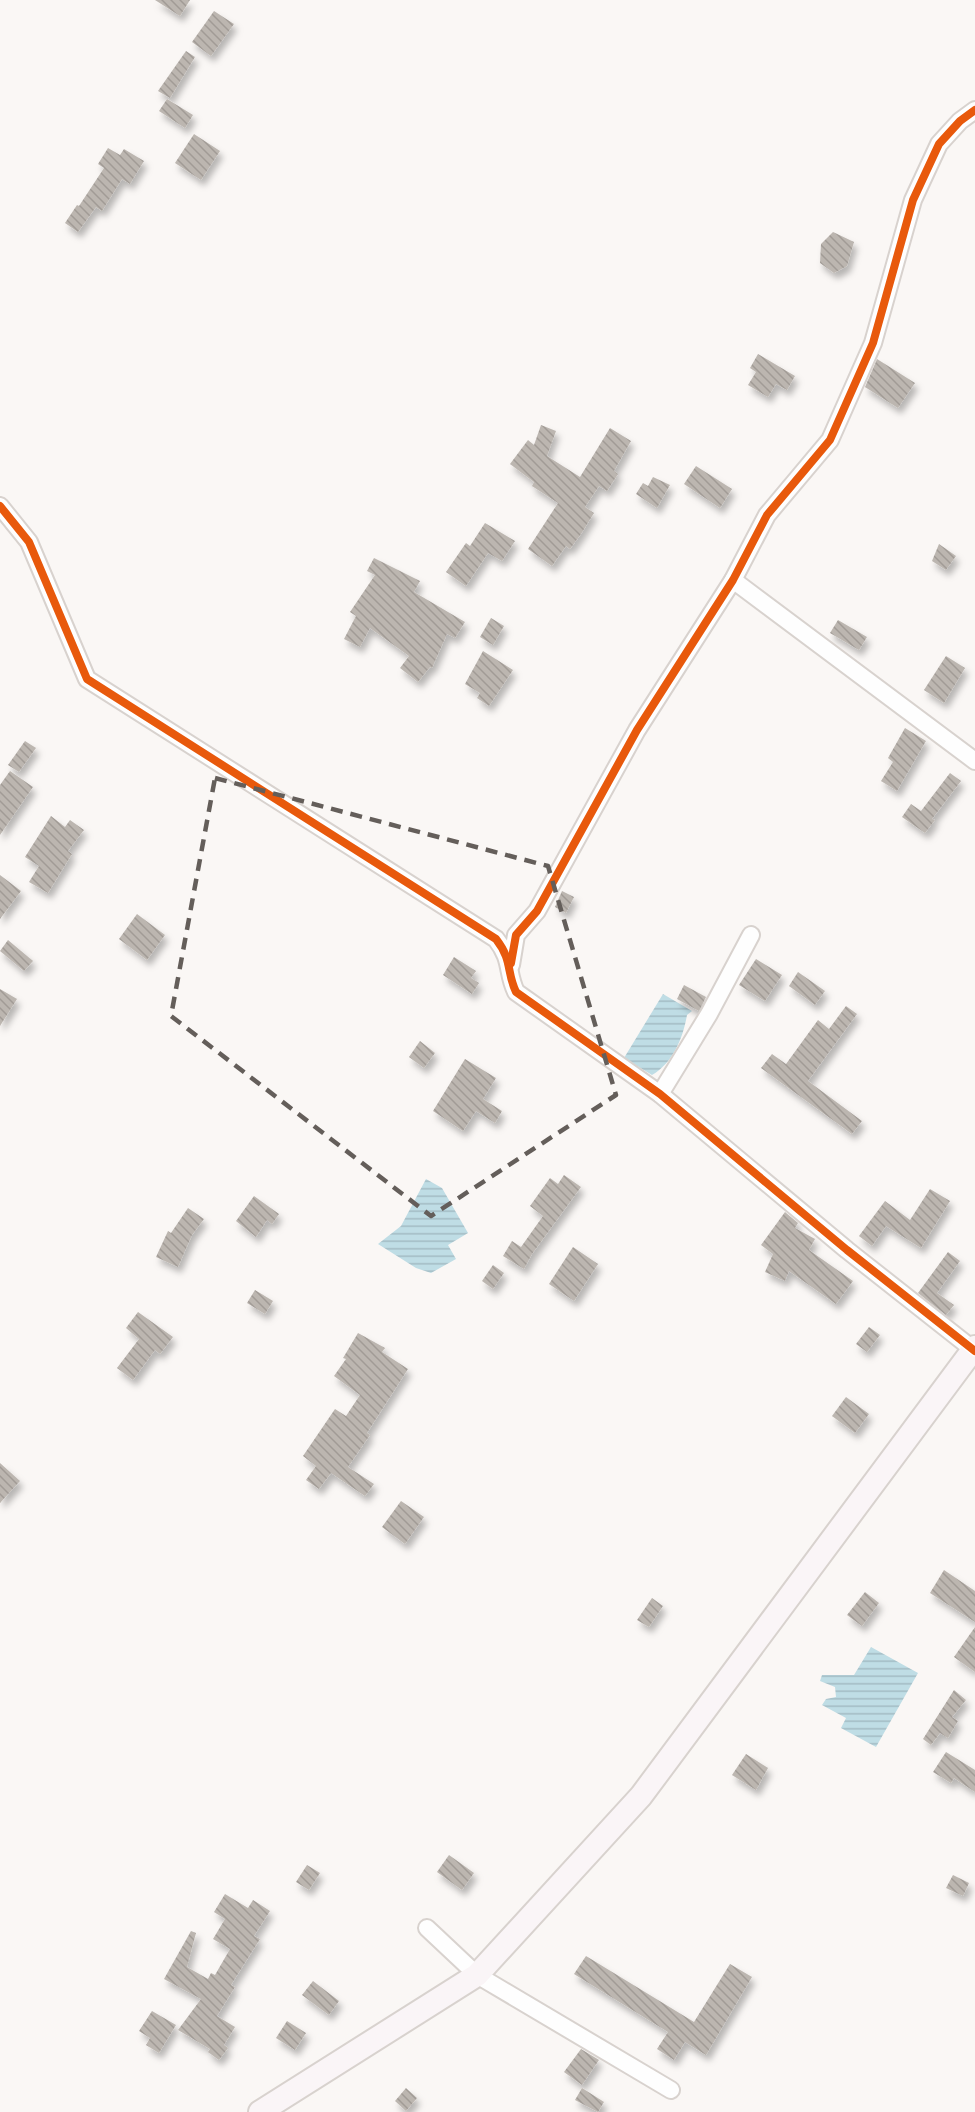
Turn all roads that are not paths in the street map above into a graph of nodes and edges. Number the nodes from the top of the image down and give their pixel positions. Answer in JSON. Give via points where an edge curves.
{"nodes":[{"id":1,"x":975,"y":110,"type":"edge"},
{"id":2,"x":0,"y":506,"type":"edge"},
{"id":3,"x":734,"y":580,"type":"junction"},
{"id":4,"x":975,"y":761,"type":"edge"},
{"id":5,"x":751,"y":935,"type":"dead end"},
{"id":6,"x":511,"y":966,"type":"junction"},
{"id":7,"x":660,"y":1094,"type":"junction"},
{"id":8,"x":974,"y":1349,"type":"edge"},
{"id":9,"x":428,"y":1928,"type":"dead end"},
{"id":10,"x":477,"y":1975,"type":"junction"},
{"id":11,"x":671,"y":2091,"type":"dead end"},
{"id":12,"x":260,"y":2112,"type":"edge"}],
"edges":[{"from":1,"to":3,"type":"street","via":[[939,144],[914,200],[873,343],[830,440],[767,515]]},
{"from":2,"to":6,"type":"street","via":[[29,542],[87,680],[484,930],[506,952]]},
{"from":3,"to":4,"type":"street"},
{"from":3,"to":6,"type":"street","via":[[637,730],[537,911],[516,935]]},
{"from":5,"to":7,"type":"street"},
{"from":6,"to":7,"type":"street","via":[[516,992]]},
{"from":7,"to":8,"type":"street"},
{"from":8,"to":10,"type":"main road","via":[[641,1797]]},
{"from":9,"to":10,"type":"street"},
{"from":10,"to":11,"type":"street"},
{"from":10,"to":12,"type":"main road"}]}
